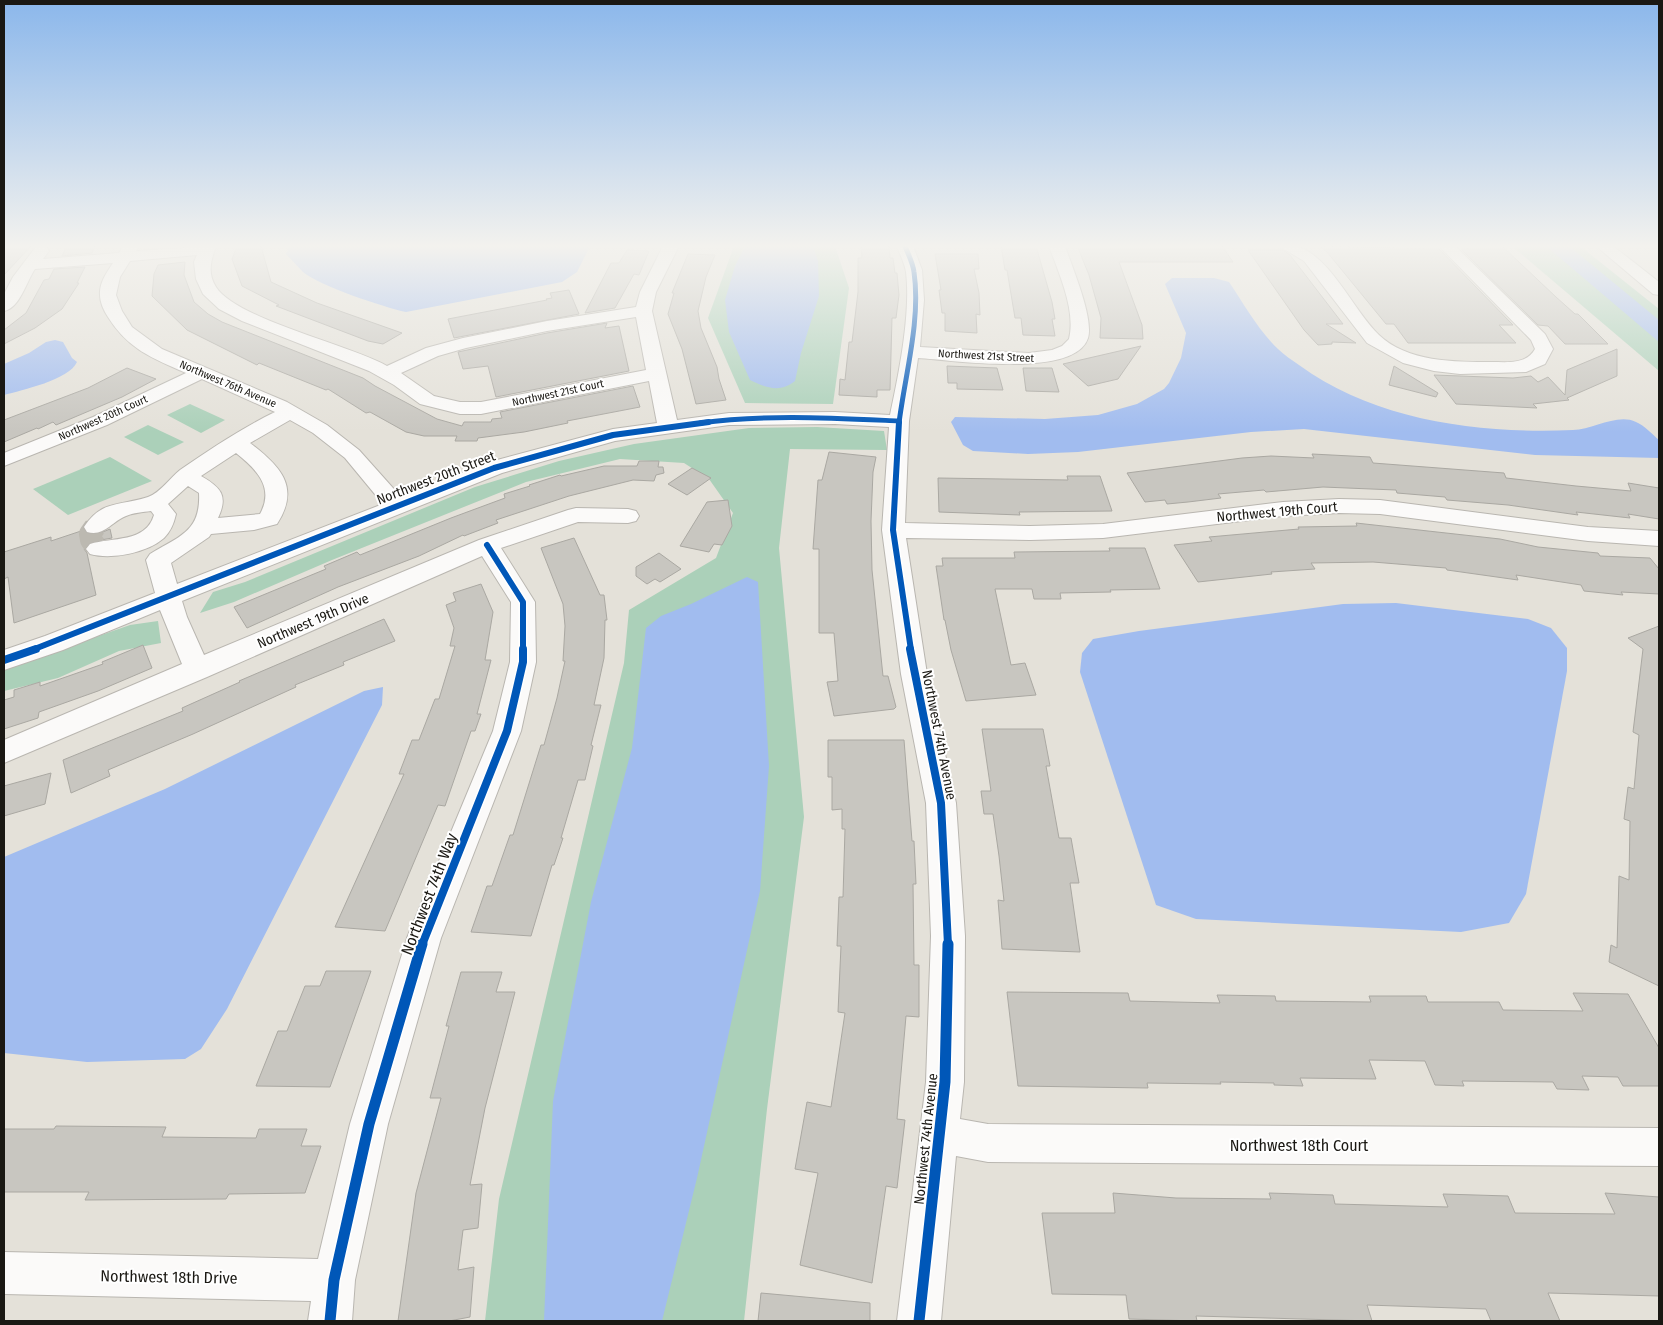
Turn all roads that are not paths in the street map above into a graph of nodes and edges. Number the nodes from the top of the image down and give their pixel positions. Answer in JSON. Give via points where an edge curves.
{"nodes":[{"id":1,"x":112,"y":308,"type":"edge"},
{"id":2,"x":230,"y":308,"type":"edge"},
{"id":3,"x":644,"y":308,"type":"edge"},
{"id":4,"x":915,"y":308,"type":"edge"},
{"id":5,"x":1075,"y":308,"type":"edge"},
{"id":6,"x":1349,"y":308,"type":"edge"},
{"id":7,"x":1509,"y":308,"type":"edge"},
{"id":8,"x":643,"y":311,"type":"junction"},
{"id":9,"x":910,"y":352,"type":"junction"},
{"id":10,"x":202,"y":372,"type":"junction"},
{"id":11,"x":387,"y":374,"type":"junction"},
{"id":12,"x":656,"y":374,"type":"junction"},
{"id":13,"x":290,"y":412,"type":"junction"},
{"id":14,"x":899,"y":421,"type":"junction"},
{"id":15,"x":668,"y":426,"type":"junction"},
{"id":16,"x":236,"y":443,"type":"junction"},
{"id":17,"x":4,"y":460,"type":"edge"},
{"id":18,"x":186,"y":476,"type":"junction"},
{"id":19,"x":156,"y":503,"type":"junction"},
{"id":20,"x":397,"y":506,"type":"junction"},
{"id":21,"x":628,"y":516,"type":"dead end"},
{"id":22,"x":203,"y":528,"type":"junction"},
{"id":23,"x":893,"y":530,"type":"junction"},
{"id":24,"x":1659,"y":538,"type":"edge"},
{"id":25,"x":140,"y":542,"type":"junction"},
{"id":26,"x":487,"y":545,"type":"junction"},
{"id":27,"x":158,"y":560,"type":"junction"},
{"id":28,"x":168,"y":598,"type":"junction"},
{"id":29,"x":4,"y":660,"type":"edge"},
{"id":30,"x":198,"y":670,"type":"junction"},
{"id":31,"x":4,"y":752,"type":"edge"},
{"id":32,"x":939,"y":1134,"type":"junction"},
{"id":33,"x":1659,"y":1147,"type":"edge"},
{"id":34,"x":4,"y":1273,"type":"edge"},
{"id":35,"x":334,"y":1280,"type":"junction"},
{"id":36,"x":330,"y":1321,"type":"edge"},
{"id":37,"x":920,"y":1321,"type":"edge"}],
"edges":[{"from":1,"to":10,"type":"street","name":"Northwest 76th Avenue","via":[[126,331],[156,353]]},
{"from":2,"to":11,"type":"street","name":"Northwest 21st Court"},
{"from":3,"to":8,"type":"street"},
{"from":4,"to":9,"type":"street","name":"Northwest 74th Avenue"},
{"from":5,"to":9,"type":"street","name":"Northwest 21st Street","via":[[1080,338],[1061,353],[1029,359]]},
{"from":6,"to":7,"type":"street","via":[[1373,339],[1410,359],[1434,365],[1526,366],[1538,360],[1544,349],[1539,338]]},
{"from":8,"to":11,"type":"street","via":[[547,326],[463,344],[432,352]]},
{"from":8,"to":12,"type":"street"},
{"from":9,"to":14,"type":"street","name":"Northwest 74th Avenue"},
{"from":10,"to":13,"type":"street","name":"Northwest 76th Avenue"},
{"from":10,"to":17,"type":"street","name":"Northwest 20th Court"},
{"from":11,"to":12,"type":"street","name":"Northwest 21st Court","via":[[427,400],[460,408],[481,408]]},
{"from":12,"to":15,"type":"street"},
{"from":13,"to":16,"type":"street"},
{"from":13,"to":20,"type":"street","name":"Northwest 76th Avenue","via":[[320,429],[352,454]]},
{"from":14,"to":15,"type":"street","name":"Northwest 20th Street","via":[[774,418]]},
{"from":14,"to":23,"type":"street","name":"Northwest 74th Avenue"},
{"from":15,"to":20,"type":"street","name":"Northwest 20th Street","via":[[613,435],[494,468]]},
{"from":16,"to":18,"type":"street"},
{"from":16,"to":22,"type":"street","via":[[262,463],[277,484],[277,504],[269,519]]},
{"from":18,"to":19,"type":"street"},
{"from":18,"to":22,"type":"street","via":[[210,490],[211,510]]},
{"from":19,"to":25,"type":"street","via":[[165,514],[165,521]]},
{"from":19,"to":25,"type":"street","via":[[121,510],[105,518],[96,538],[114,548]]},
{"from":20,"to":28,"type":"street","name":"Northwest 20th Street"},
{"from":21,"to":26,"type":"street","name":"Northwest 19th Drive","via":[[576,515]]},
{"from":22,"to":27,"type":"street"},
{"from":23,"to":24,"type":"street","name":"Northwest 19th Court","via":[[1030,533],[1103,530],[1284,509],[1339,506],[1380,507],[1588,534]]},
{"from":23,"to":32,"type":"street","name":"Northwest 74th Avenue","via":[[914,674],[941,803],[948,936],[945,1082]]},
{"from":25,"to":27,"type":"street"},
{"from":26,"to":30,"type":"street","name":"Northwest 19th Drive"},
{"from":26,"to":35,"type":"street","name":"Northwest 74th Way","via":[[523,602],[523,662],[507,731],[424,938],[369,1124]]},
{"from":27,"to":28,"type":"street"},
{"from":28,"to":29,"type":"street","name":"Northwest 20th Street"},
{"from":28,"to":30,"type":"street"},
{"from":30,"to":31,"type":"street","name":"Northwest 19th Drive"},
{"from":32,"to":33,"type":"street","name":"Northwest 18th Court","via":[[988,1143]]},
{"from":32,"to":37,"type":"street","name":"Northwest 74th Avenue"},
{"from":34,"to":35,"type":"street","name":"Northwest 18th Drive"},
{"from":35,"to":36,"type":"street","name":"Northwest 74th Way"}]}
